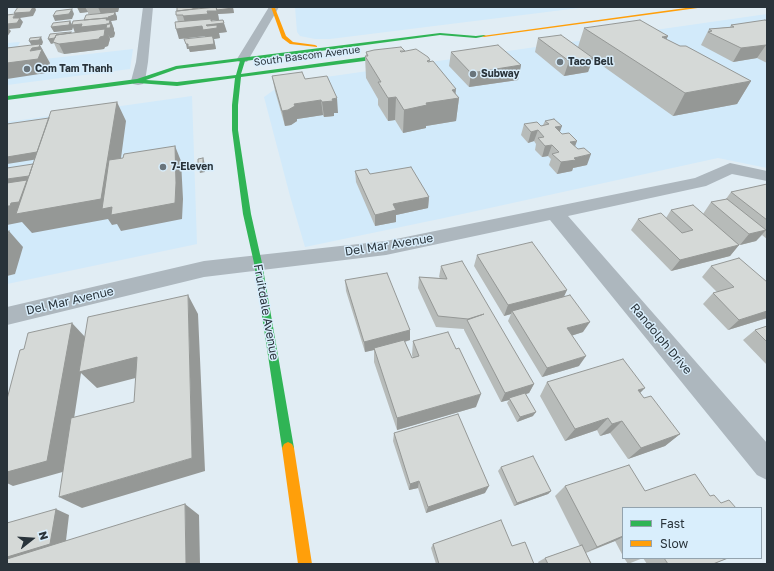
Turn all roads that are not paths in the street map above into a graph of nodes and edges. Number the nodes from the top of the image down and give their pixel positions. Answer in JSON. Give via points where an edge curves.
{"nodes":[{"id":1,"x":148,"y":7,"type":"edge"},
{"id":2,"x":274,"y":7,"type":"edge"},
{"id":3,"x":703,"y":7,"type":"edge"},
{"id":4,"x":476,"y":37,"type":"junction"},
{"id":5,"x":458,"y":45,"type":"dead end"},
{"id":6,"x":330,"y":48,"type":"junction"},
{"id":7,"x":408,"y":54,"type":"edge"},
{"id":8,"x":243,"y":59,"type":"junction"},
{"id":9,"x":238,"y":76,"type":"junction"},
{"id":10,"x":138,"y":81,"type":"junction"},
{"id":11,"x":7,"y":98,"type":"edge"},
{"id":12,"x":767,"y":176,"type":"edge"},
{"id":13,"x":555,"y":213,"type":"junction"},
{"id":14,"x":258,"y":263,"type":"junction"},
{"id":15,"x":7,"y":316,"type":"edge"},
{"id":16,"x":767,"y":465,"type":"edge"},
{"id":17,"x":305,"y":564,"type":"edge"}],
"edges":[{"from":1,"to":10,"type":"street"},
{"from":2,"to":6,"type":"main road","via":[[284,37],[292,43]]},
{"from":2,"to":8,"type":"street"},
{"from":3,"to":4,"type":"main road","name":"South Bascom Avenue"},
{"from":4,"to":5,"type":"main road","name":"South Bascom Avenue"},
{"from":4,"to":6,"type":"main road","name":"South Bascom Avenue","via":[[440,34]]},
{"from":6,"to":8,"type":"main road","name":"South Bascom Avenue"},
{"from":7,"to":9,"type":"main road","name":"South Bascom Avenue"},
{"from":8,"to":9,"type":"main road","name":"Fruitdale Avenue"},
{"from":8,"to":10,"type":"main road","name":"South Bascom Avenue","via":[[176,68]]},
{"from":9,"to":10,"type":"main road","name":"South Bascom Avenue","via":[[177,84]]},
{"from":9,"to":14,"type":"main road","name":"Fruitdale Avenue","via":[[235,130],[247,214]]},
{"from":10,"to":11,"type":"main road","name":"South Bascom Avenue"},
{"from":12,"to":13,"type":"street","name":"Del Mar Avenue","via":[[730,168],[700,182]]},
{"from":13,"to":14,"type":"street","name":"Del Mar Avenue","via":[[386,248]]},
{"from":13,"to":16,"type":"street","name":"Randolph Drive"},
{"from":14,"to":15,"type":"street","name":"Del Mar Avenue","via":[[204,270]]},
{"from":14,"to":17,"type":"main road","name":"Fruitdale Avenue"}]}
